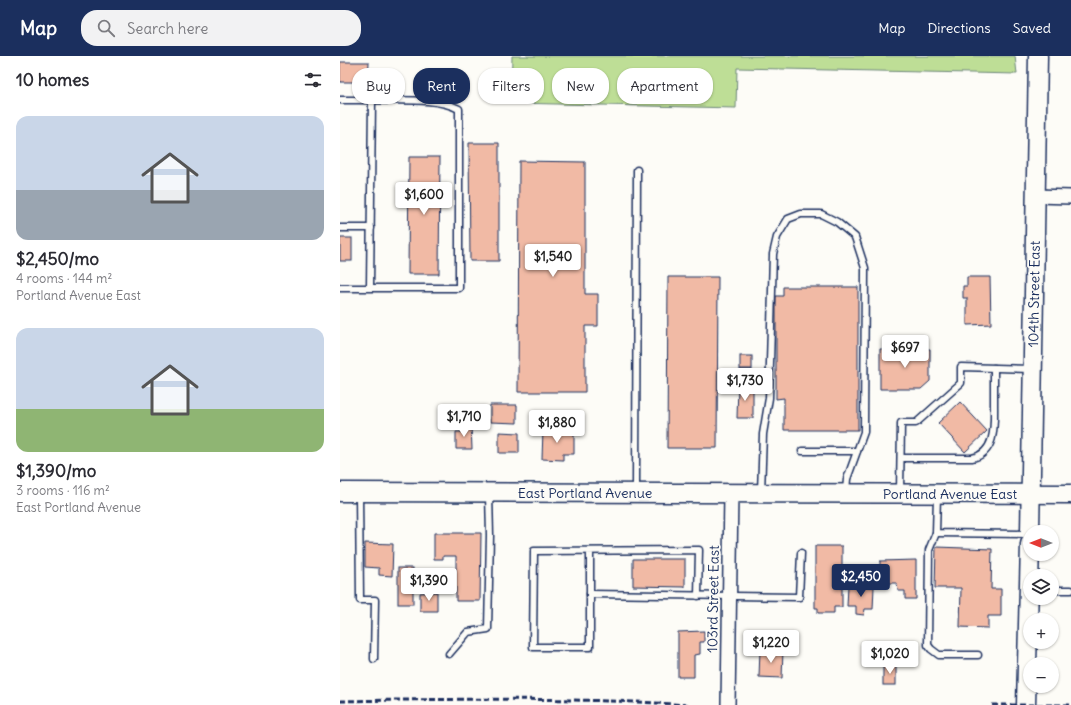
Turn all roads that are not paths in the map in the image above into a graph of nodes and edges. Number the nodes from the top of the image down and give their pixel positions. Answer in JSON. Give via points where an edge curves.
{"nodes":[{"id":1,"x":1038,"y":56,"type":"edge"},
{"id":2,"x":340,"y":100,"type":"edge"},
{"id":3,"x":352,"y":100,"type":"edge"},
{"id":4,"x":405,"y":101,"type":"edge"},
{"id":5,"x":372,"y":104,"type":"edge"},
{"id":6,"x":637,"y":170,"type":"dead end"},
{"id":7,"x":1035,"y":196,"type":"junction"},
{"id":8,"x":1071,"y":197,"type":"edge"},
{"id":9,"x":340,"y":228,"type":"edge"},
{"id":10,"x":371,"y":228,"type":"junction"},
{"id":11,"x":340,"y":288,"type":"edge"},
{"id":12,"x":370,"y":288,"type":"junction"},
{"id":13,"x":994,"y":368,"type":"junction"},
{"id":14,"x":1033,"y":369,"type":"junction"},
{"id":15,"x":802,"y":451,"type":"dead end"},
{"id":16,"x":857,"y":451,"type":"junction"},
{"id":17,"x":901,"y":458,"type":"junction"},
{"id":18,"x":340,"y":492,"type":"edge"},
{"id":19,"x":359,"y":492,"type":"junction"},
{"id":20,"x":489,"y":492,"type":"junction"},
{"id":21,"x":636,"y":493,"type":"junction"},
{"id":22,"x":731,"y":493,"type":"junction"},
{"id":23,"x":838,"y":493,"type":"junction"},
{"id":24,"x":761,"y":494,"type":"junction"},
{"id":25,"x":900,"y":494,"type":"junction"},
{"id":26,"x":937,"y":494,"type":"junction"},
{"id":27,"x":1031,"y":494,"type":"junction"},
{"id":28,"x":1071,"y":494,"type":"edge"},
{"id":29,"x":1030,"y":525,"type":"edge"},
{"id":30,"x":936,"y":533,"type":"junction"},
{"id":31,"x":1023,"y":533,"type":"edge"},
{"id":32,"x":590,"y":550,"type":"junction"},
{"id":33,"x":801,"y":553,"type":"dead end"},
{"id":34,"x":1059,"y":590,"type":"edge"},
{"id":35,"x":1071,"y":590,"type":"edge"},
{"id":36,"x":590,"y":594,"type":"junction"},
{"id":37,"x":698,"y":596,"type":"junction"},
{"id":38,"x":730,"y":597,"type":"junction"},
{"id":39,"x":1029,"y":605,"type":"edge"},
{"id":40,"x":449,"y":654,"type":"dead end"},
{"id":41,"x":978,"y":655,"type":"dead end"},
{"id":42,"x":374,"y":659,"type":"dead end"},
{"id":43,"x":728,"y":705,"type":"edge"},
{"id":44,"x":1026,"y":705,"type":"edge"}],
"edges":[{"from":1,"to":7,"type":"main road","name":"104th Street East"},
{"from":2,"to":3,"type":"lane"},
{"from":4,"to":12,"type":"lane","via":[[441,102],[459,109],[459,288]]},
{"from":5,"to":10,"type":"lane"},
{"from":6,"to":21,"type":"lane"},
{"from":7,"to":8,"type":"street"},
{"from":7,"to":14,"type":"main road","name":"104th Street East"},
{"from":9,"to":10,"type":"lane"},
{"from":10,"to":12,"type":"lane"},
{"from":11,"to":12,"type":"lane"},
{"from":13,"to":14,"type":"lane"},
{"from":13,"to":17,"type":"lane","via":[[961,367],[961,383],[916,423],[901,423]]},
{"from":13,"to":17,"type":"lane","via":[[993,438],[979,457]]},
{"from":14,"to":27,"type":"main road","name":"104th Street East"},
{"from":15,"to":16,"type":"lane"},
{"from":16,"to":23,"type":"lane"},
{"from":16,"to":24,"type":"lane","via":[[864,432],[865,268],[855,237],[837,222],[821,214],[801,214],[788,220],[777,237],[773,254],[769,398],[763,434]]},
{"from":17,"to":25,"type":"lane"},
{"from":18,"to":19,"type":"main road","name":"East Portland Avenue"},
{"from":19,"to":20,"type":"main road","name":"East Portland Avenue"},
{"from":19,"to":42,"type":"lane","via":[[360,600],[375,600]]},
{"from":20,"to":21,"type":"main road","name":"East Portland Avenue"},
{"from":20,"to":40,"type":"lane","via":[[488,629],[468,632]]},
{"from":21,"to":22,"type":"main road","name":"East Portland Avenue"},
{"from":22,"to":24,"type":"main road","name":"East Portland Avenue"},
{"from":22,"to":38,"type":"street","name":"103rd Street East"},
{"from":23,"to":24,"type":"main road","name":"East Portland Avenue"},
{"from":23,"to":25,"type":"main road","name":"Portland Avenue East"},
{"from":25,"to":26,"type":"main road","name":"Portland Avenue East"},
{"from":26,"to":27,"type":"main road","name":"Portland Avenue East"},
{"from":26,"to":30,"type":"lane"},
{"from":27,"to":28,"type":"main road","name":"Portland Avenue East"},
{"from":27,"to":29,"type":"main road","name":"104th Street East"},
{"from":30,"to":31,"type":"lane"},
{"from":30,"to":41,"type":"lane","via":[[929,550],[928,645],[938,655]]},
{"from":32,"to":36,"type":"lane"},
{"from":32,"to":36,"type":"lane","via":[[534,551],[533,646],[590,647]]},
{"from":32,"to":37,"type":"lane","via":[[699,550]]},
{"from":33,"to":38,"type":"lane","via":[[799,597]]},
{"from":34,"to":35,"type":"lane"},
{"from":36,"to":37,"type":"lane"},
{"from":37,"to":38,"type":"lane"},
{"from":38,"to":43,"type":"street","name":"103rd Street East"},
{"from":39,"to":44,"type":"main road"}]}
